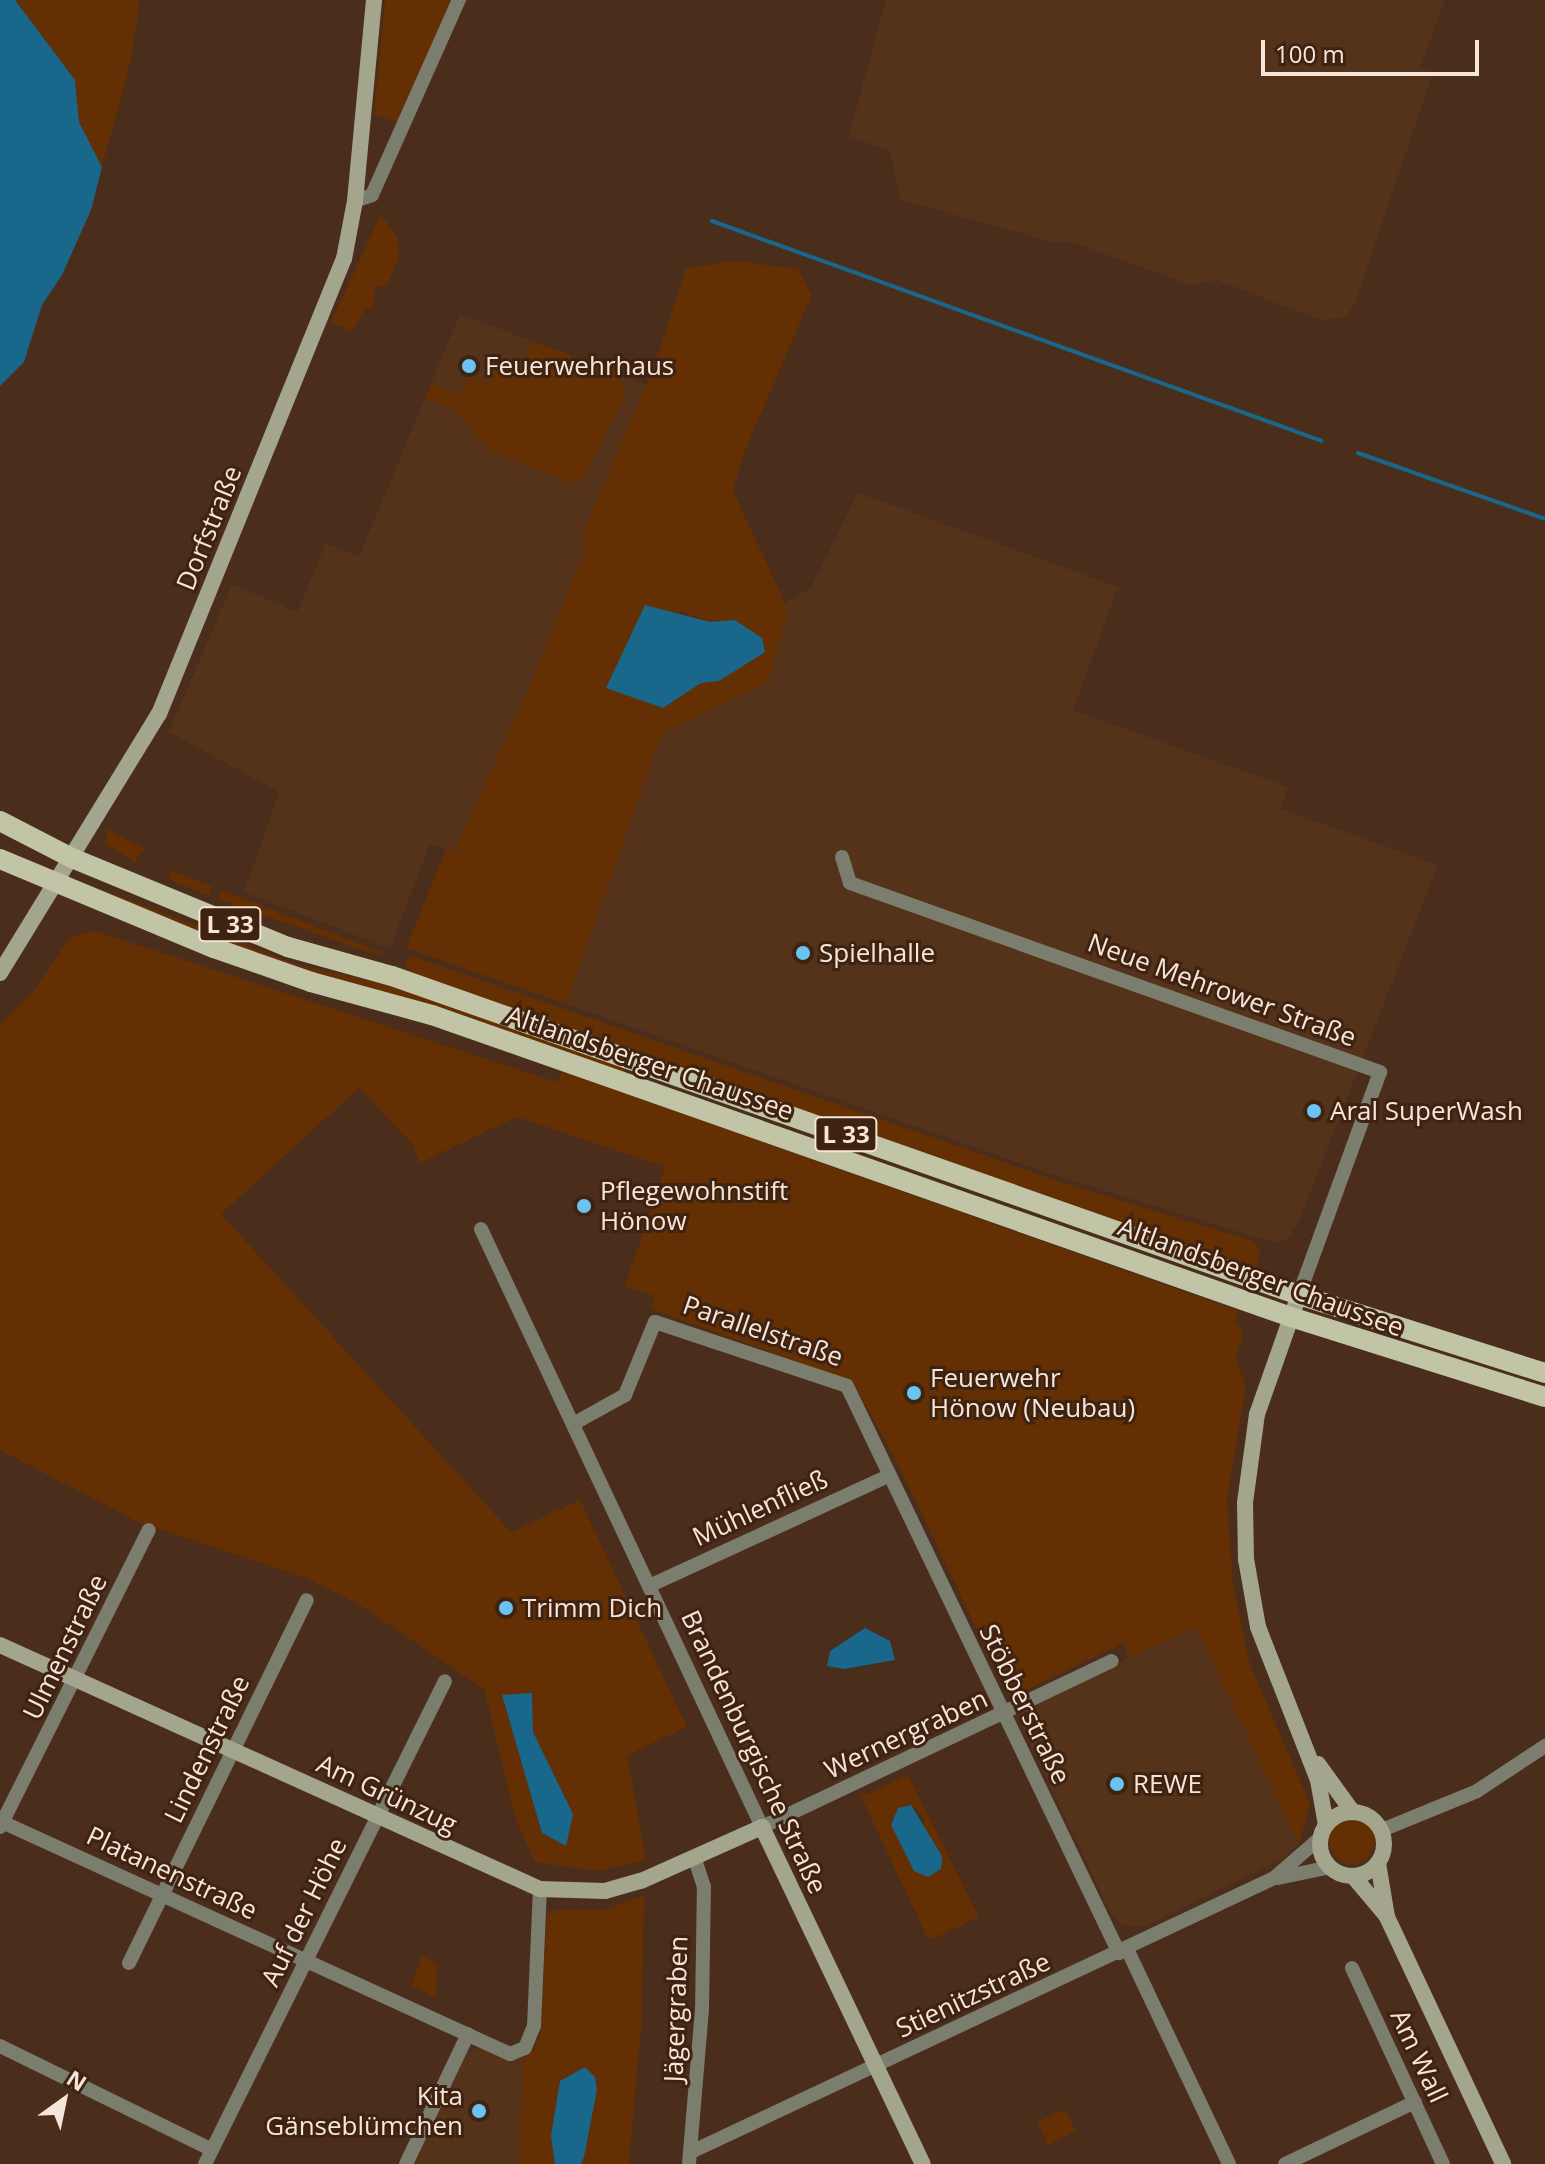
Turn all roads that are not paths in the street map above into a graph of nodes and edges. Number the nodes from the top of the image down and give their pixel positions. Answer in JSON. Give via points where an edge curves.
{"nodes":[{"id":1,"x":374,"y":0,"type":"edge"},
{"id":2,"x":459,"y":0,"type":"edge"},
{"id":3,"x":355,"y":201,"type":"junction"},
{"id":4,"x":0,"y":821,"type":"edge"},
{"id":5,"x":842,"y":857,"type":"dead end"},
{"id":6,"x":72,"y":858,"type":"junction"},
{"id":7,"x":0,"y":859,"type":"edge"},
{"id":8,"x":56,"y":884,"type":"junction"},
{"id":9,"x":0,"y":973,"type":"edge"},
{"id":10,"x":481,"y":1229,"type":"dead end"},
{"id":11,"x":1299,"y":1295,"type":"junction"},
{"id":12,"x":1291,"y":1317,"type":"junction"},
{"id":13,"x":1545,"y":1373,"type":"edge"},
{"id":14,"x":1545,"y":1397,"type":"edge"},
{"id":15,"x":573,"y":1424,"type":"junction"},
{"id":16,"x":890,"y":1475,"type":"junction"},
{"id":17,"x":149,"y":1530,"type":"dead end"},
{"id":18,"x":649,"y":1586,"type":"junction"},
{"id":19,"x":307,"y":1600,"type":"dead end"},
{"id":20,"x":0,"y":1645,"type":"edge"},
{"id":21,"x":1112,"y":1661,"type":"dead end"},
{"id":22,"x":76,"y":1679,"type":"junction"},
{"id":23,"x":445,"y":1681,"type":"dead end"},
{"id":24,"x":1003,"y":1715,"type":"junction"},
{"id":25,"x":1304,"y":1741,"type":"junction"},
{"id":26,"x":1545,"y":1746,"type":"edge"},
{"id":27,"x":233,"y":1750,"type":"junction"},
{"id":28,"x":1352,"y":1811,"type":"junction"},
{"id":29,"x":377,"y":1816,"type":"junction"},
{"id":30,"x":1,"y":1824,"type":"edge"},
{"id":31,"x":762,"y":1827,"type":"junction"},
{"id":32,"x":1382,"y":1830,"type":"junction"},
{"id":33,"x":1323,"y":1832,"type":"junction"},
{"id":34,"x":694,"y":1857,"type":"junction"},
{"id":35,"x":1378,"y":1863,"type":"junction"},
{"id":36,"x":1330,"y":1867,"type":"junction"},
{"id":37,"x":1353,"y":1876,"type":"junction"},
{"id":38,"x":1274,"y":1878,"type":"junction"},
{"id":39,"x":540,"y":1889,"type":"junction"},
{"id":40,"x":162,"y":1895,"type":"junction"},
{"id":41,"x":1387,"y":1917,"type":"junction"},
{"id":42,"x":1123,"y":1951,"type":"junction"},
{"id":43,"x":307,"y":1962,"type":"junction"},
{"id":44,"x":129,"y":1963,"type":"dead end"},
{"id":45,"x":1352,"y":1968,"type":"dead end"},
{"id":46,"x":461,"y":2031,"type":"junction"},
{"id":47,"x":0,"y":2046,"type":"edge"},
{"id":48,"x":878,"y":2067,"type":"junction"},
{"id":49,"x":1415,"y":2102,"type":"junction"},
{"id":50,"x":208,"y":2157,"type":"edge"},
{"id":51,"x":690,"y":2158,"type":"edge"},
{"id":52,"x":406,"y":2164,"type":"edge"},
{"id":53,"x":923,"y":2164,"type":"edge"},
{"id":54,"x":1229,"y":2164,"type":"edge"},
{"id":55,"x":1285,"y":2164,"type":"edge"},
{"id":56,"x":1443,"y":2164,"type":"edge"},
{"id":57,"x":1503,"y":2164,"type":"edge"}],
"edges":[{"from":1,"to":3,"type":"main road","name":"Dorfstraße"},
{"from":2,"to":3,"type":"street","via":[[372,195]]},
{"from":3,"to":6,"type":"main road","name":"Dorfstraße","via":[[344,259],[159,714]]},
{"from":4,"to":6,"type":"main road","number":"L 33"},
{"from":5,"to":11,"type":"street","name":"Neue Mehrower Straße","via":[[850,883],[1380,1072]]},
{"from":6,"to":8,"type":"main road","name":"Dorfstraße"},
{"from":6,"to":11,"type":"main road","name":"Altlandsberger Chaussee","number":"L 33","via":[[288,947],[392,976]]},
{"from":7,"to":8,"type":"main road","number":"L 33"},
{"from":8,"to":9,"type":"main road","name":"Dorfstraße"},
{"from":8,"to":12,"type":"main road","name":"Altlandsberger Chaussee","number":"L 33","via":[[214,948],[432,1015]]},
{"from":10,"to":15,"type":"street","name":"Brandenburgische Straße"},
{"from":11,"to":12,"type":"main road"},
{"from":11,"to":13,"type":"main road","name":"Altlandsberger Chaussee","number":"L 33"},
{"from":12,"to":14,"type":"main road","name":"Altlandsberger Chaussee","number":"L 33"},
{"from":12,"to":25,"type":"main road","via":[[1257,1414],[1245,1522],[1258,1627]]},
{"from":15,"to":16,"type":"street","name":"Parallelstraße","via":[[625,1395],[649,1329],[655,1322],[665,1323],[847,1386]]},
{"from":15,"to":18,"type":"street","name":"Brandenburgische Straße"},
{"from":16,"to":18,"type":"street","name":"Mühlenfließ"},
{"from":16,"to":24,"type":"street","name":"Stöbberstraße"},
{"from":17,"to":22,"type":"street","name":"Ulmenstraße"},
{"from":18,"to":31,"type":"street","name":"Brandenburgische Straße"},
{"from":19,"to":27,"type":"street","name":"Lindenstraße"},
{"from":20,"to":22,"type":"main road","name":"Am Grünzug"},
{"from":21,"to":24,"type":"street","name":"Wernergraben"},
{"from":22,"to":27,"type":"main road","name":"Am Grünzug"},
{"from":22,"to":30,"type":"street","name":"Ulmenstraße"},
{"from":23,"to":29,"type":"street","name":"Auf der Höhe"},
{"from":24,"to":31,"type":"street","name":"Wernergraben"},
{"from":24,"to":42,"type":"street","name":"Stöbberstraße"},
{"from":25,"to":28,"type":"main road"},
{"from":25,"to":33,"type":"main road"},
{"from":26,"to":32,"type":"street","via":[[1477,1791]]},
{"from":27,"to":29,"type":"main road","name":"Am Grünzug"},
{"from":27,"to":40,"type":"street","name":"Lindenstraße"},
{"from":28,"to":32,"type":"main road","via":[[1370,1816]]},
{"from":28,"to":33,"type":"main road"},
{"from":29,"to":39,"type":"main road","name":"Am Grünzug"},
{"from":29,"to":43,"type":"street","name":"Auf der Höhe"},
{"from":30,"to":40,"type":"street","name":"Platanenstraße"},
{"from":31,"to":34,"type":"main road","name":"Am Grünzug"},
{"from":31,"to":48,"type":"main road","name":"Brandenburgische Straße"},
{"from":32,"to":35,"type":"main road","via":[[1385,1847]]},
{"from":33,"to":36,"type":"main road"},
{"from":33,"to":38,"type":"street","name":"Stienitzstraße"},
{"from":34,"to":39,"type":"main road","name":"Am Grünzug","via":[[605,1891]]},
{"from":34,"to":51,"type":"street","name":"Jägergraben","via":[[704,1887],[703,1964]]},
{"from":35,"to":37,"type":"main road"},
{"from":35,"to":41,"type":"main road"},
{"from":36,"to":37,"type":"main road"},
{"from":36,"to":38,"type":"street","name":"Stienitzstraße"},
{"from":37,"to":41,"type":"main road"},
{"from":38,"to":42,"type":"street","name":"Stienitzstraße"},
{"from":39,"to":46,"type":"street","name":"Platanenstraße","via":[[530,2039],[510,2054]]},
{"from":40,"to":43,"type":"street","name":"Platanenstraße"},
{"from":40,"to":44,"type":"street","name":"Lindenstraße"},
{"from":41,"to":57,"type":"main road"},
{"from":42,"to":48,"type":"street","name":"Stienitzstraße"},
{"from":42,"to":54,"type":"street","name":"Stöbberstraße"},
{"from":43,"to":46,"type":"street","name":"Platanenstraße"},
{"from":43,"to":50,"type":"street","name":"Auf der Höhe"},
{"from":45,"to":49,"type":"street","name":"Am Wall"},
{"from":46,"to":52,"type":"street"},
{"from":47,"to":50,"type":"street"},
{"from":48,"to":51,"type":"street","name":"Stienitzstraße"},
{"from":48,"to":53,"type":"main road","name":"Brandenburgische Straße"},
{"from":49,"to":55,"type":"street"},
{"from":49,"to":56,"type":"street","name":"Am Wall"}]}
